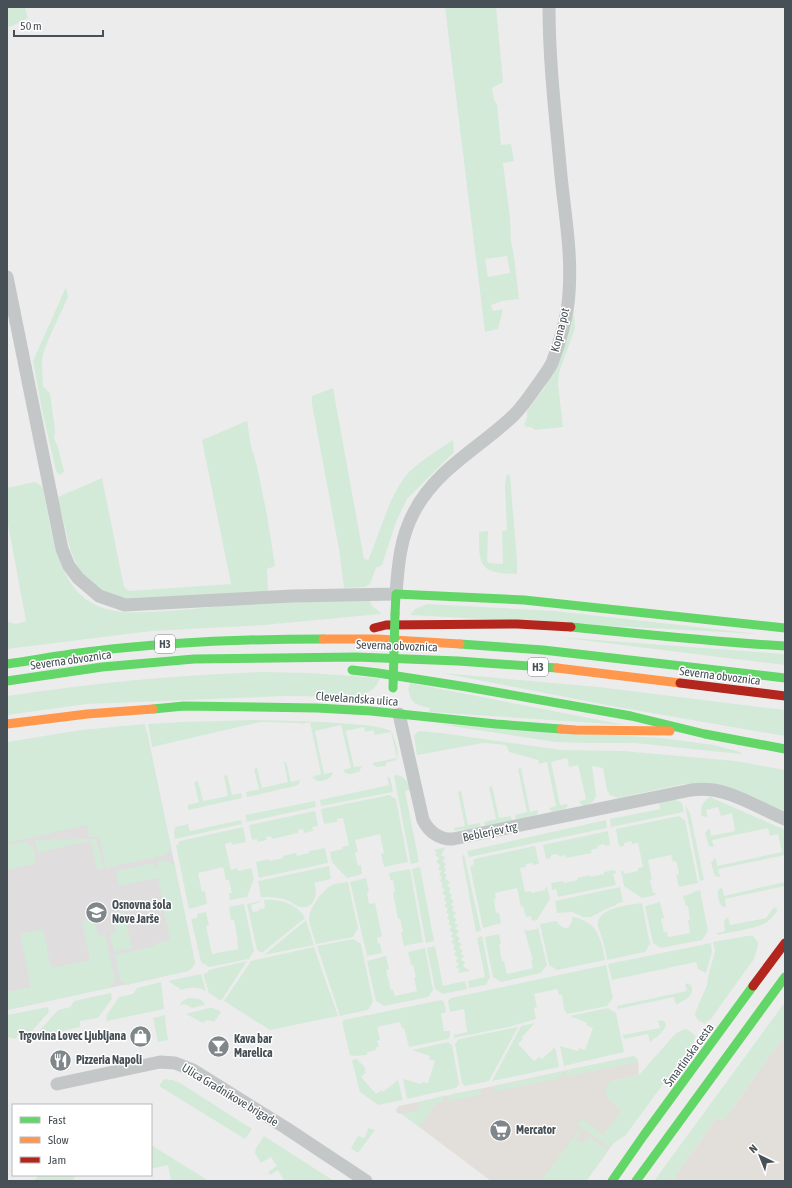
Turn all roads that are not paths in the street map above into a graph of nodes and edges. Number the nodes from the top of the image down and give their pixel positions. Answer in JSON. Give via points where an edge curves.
{"nodes":[{"id":1,"x":549,"y":7,"type":"edge"},
{"id":2,"x":7,"y":277,"type":"edge"},
{"id":3,"x":396,"y":594,"type":"junction"},
{"id":4,"x":785,"y":628,"type":"edge"},
{"id":5,"x":324,"y":640,"type":"junction"},
{"id":6,"x":785,"y":646,"type":"edge"},
{"id":7,"x":290,"y":657,"type":"junction"},
{"id":8,"x":7,"y":664,"type":"edge"},
{"id":9,"x":785,"y":678,"type":"edge"},
{"id":10,"x":7,"y":681,"type":"edge"},
{"id":11,"x":785,"y":696,"type":"edge"},
{"id":12,"x":397,"y":707,"type":"junction"},
{"id":13,"x":7,"y":724,"type":"edge"},
{"id":14,"x":705,"y":734,"type":"junction"},
{"id":15,"x":785,"y":749,"type":"edge"},
{"id":16,"x":785,"y":819,"type":"edge"},
{"id":17,"x":785,"y":943,"type":"edge"},
{"id":18,"x":785,"y":977,"type":"edge"},
{"id":19,"x":57,"y":1084,"type":"dead end"},
{"id":20,"x":366,"y":1181,"type":"edge"},
{"id":21,"x":612,"y":1181,"type":"edge"},
{"id":22,"x":636,"y":1181,"type":"edge"}],
"edges":[{"from":1,"to":3,"type":"street","name":"Kopna pot","via":[[551,70],[569,252],[569,294],[563,326],[551,363],[515,415],[439,478],[413,512],[403,539]]},
{"from":2,"to":3,"type":"street","via":[[62,549],[69,566],[78,578],[99,596],[125,605],[292,596]]},
{"from":3,"to":4,"type":"main road","via":[[524,600]]},
{"from":3,"to":12,"type":"main road","name":"Beblerjev trg","bridge":true,"via":[[393,688]]},
{"from":5,"to":6,"type":"main road","via":[[386,625],[517,624]]},
{"from":5,"to":8,"type":"main road","name":"Severna obvoznica","number":"H3","via":[[166,644],[94,651]]},
{"from":5,"to":9,"type":"main road","name":"Severna obvoznica","number":"H3","via":[[377,639],[543,650]]},
{"from":7,"to":10,"type":"main road","name":"Severna obvoznica","number":"H3","via":[[186,660],[102,667]]},
{"from":7,"to":11,"type":"main road","name":"Severna obvoznica","number":"H3","via":[[466,661],[553,668]]},
{"from":7,"to":14,"type":"main road","via":[[340,668],[631,716]]},
{"from":12,"to":13,"type":"main road","name":"Clevelandska ulica","via":[[381,712],[317,708],[184,706]]},
{"from":12,"to":14,"type":"main road","name":"Clevelandska ulica","via":[[496,724],[576,730]]},
{"from":12,"to":16,"type":"street","name":"Beblerjev trg","via":[[423,820],[429,829],[443,838],[454,839],[698,789],[728,793]]},
{"from":14,"to":15,"type":"main road"},
{"from":17,"to":21,"type":"main road","name":"Šmartinska cesta"},
{"from":18,"to":22,"type":"main road"},
{"from":19,"to":20,"type":"street","name":"Ulica Gradnikove brigade","via":[[160,1062],[181,1064],[286,1128]]}]}
